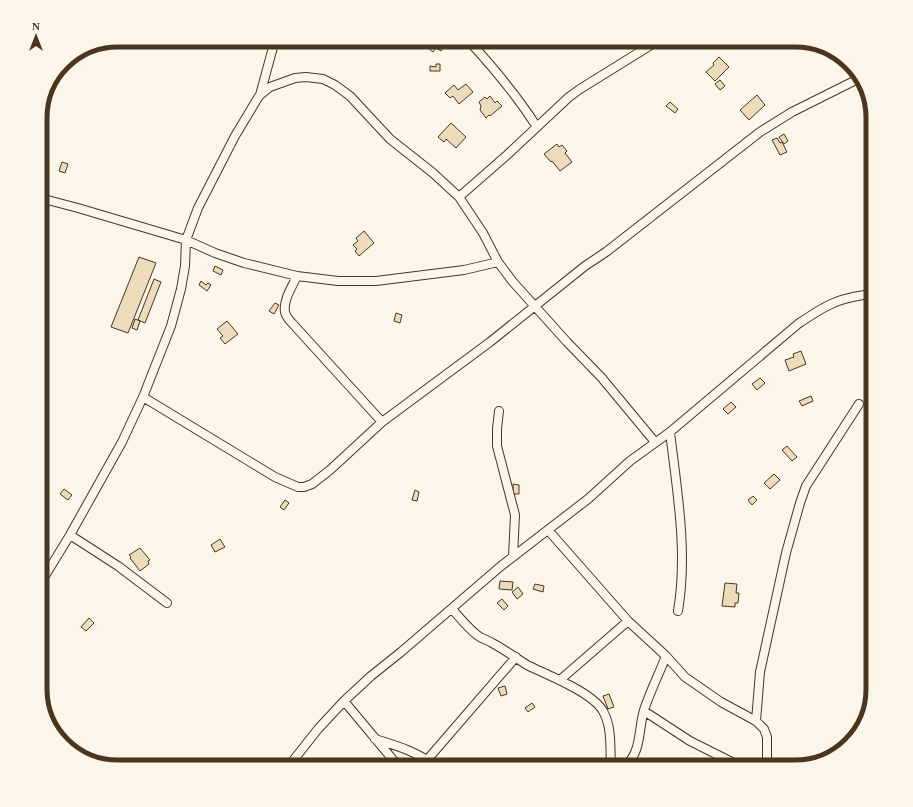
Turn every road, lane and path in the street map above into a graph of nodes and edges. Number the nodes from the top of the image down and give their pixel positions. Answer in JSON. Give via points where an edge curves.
{"nodes":[{"id":1,"x":273,"y":47,"type":"edge"},
{"id":2,"x":474,"y":47,"type":"edge"},
{"id":3,"x":648,"y":47,"type":"edge"},
{"id":4,"x":855,"y":81,"type":"edge"},
{"id":5,"x":259,"y":96,"type":"junction"},
{"id":6,"x":537,"y":127,"type":"junction"},
{"id":7,"x":459,"y":197,"type":"junction"},
{"id":8,"x":47,"y":200,"type":"edge"},
{"id":9,"x":186,"y":240,"type":"junction"},
{"id":10,"x":498,"y":262,"type":"junction"},
{"id":11,"x":297,"y":276,"type":"junction"},
{"id":12,"x":866,"y":295,"type":"edge"},
{"id":13,"x":535,"y":305,"type":"junction"},
{"id":14,"x":144,"y":397,"type":"junction"},
{"id":15,"x":859,"y":404,"type":"dead end"},
{"id":16,"x":499,"y":412,"type":"dead end"},
{"id":17,"x":382,"y":422,"type":"junction"},
{"id":18,"x":670,"y":432,"type":"junction"},
{"id":19,"x":655,"y":442,"type":"junction"},
{"id":20,"x":548,"y":530,"type":"junction"},
{"id":21,"x":70,"y":535,"type":"junction"},
{"id":22,"x":513,"y":556,"type":"junction"},
{"id":23,"x":47,"y":573,"type":"edge"},
{"id":24,"x":167,"y":603,"type":"dead end"},
{"id":25,"x":452,"y":609,"type":"junction"},
{"id":26,"x":678,"y":611,"type":"dead end"},
{"id":27,"x":628,"y":622,"type":"junction"},
{"id":28,"x":666,"y":656,"type":"junction"},
{"id":29,"x":516,"y":657,"type":"junction"},
{"id":30,"x":560,"y":680,"type":"junction"},
{"id":31,"x":344,"y":701,"type":"junction"},
{"id":32,"x":644,"y":711,"type":"junction"},
{"id":33,"x":756,"y":721,"type":"junction"},
{"id":34,"x":375,"y":738,"type":"junction"},
{"id":35,"x":294,"y":760,"type":"edge"},
{"id":36,"x":393,"y":760,"type":"edge"},
{"id":37,"x":428,"y":760,"type":"joint"},
{"id":38,"x":611,"y":760,"type":"edge"},
{"id":39,"x":631,"y":760,"type":"edge"},
{"id":40,"x":728,"y":760,"type":"edge"},
{"id":41,"x":766,"y":760,"type":"edge"}],
"edges":[{"from":1,"to":5,"type":"street"},
{"from":2,"to":6,"type":"street"},
{"from":3,"to":6,"type":"street","via":[[580,89]]},
{"from":4,"to":13,"type":"street","via":[[792,112],[760,132]]},
{"from":5,"to":7,"type":"street","via":[[270,87],[295,78],[323,79],[335,85],[350,96],[390,139]]},
{"from":5,"to":9,"type":"street","via":[[217,170]]},
{"from":6,"to":7,"type":"street"},
{"from":7,"to":10,"type":"street","via":[[483,233]]},
{"from":8,"to":9,"type":"street"},
{"from":9,"to":11,"type":"street","via":[[244,264]]},
{"from":9,"to":14,"type":"street","via":[[181,289],[171,326]]},
{"from":10,"to":11,"type":"street","via":[[464,270],[376,281],[338,281]]},
{"from":10,"to":13,"type":"street"},
{"from":11,"to":17,"type":"street","via":[[288,294],[285,314]]},
{"from":12,"to":18,"type":"street","via":[[841,299],[821,308]]},
{"from":13,"to":17,"type":"street","via":[[490,342]]},
{"from":13,"to":19,"type":"street","via":[[601,377]]},
{"from":14,"to":17,"type":"street","via":[[275,476],[298,487],[312,484]]},
{"from":14,"to":21,"type":"street"},
{"from":15,"to":33,"type":"street","via":[[806,486],[800,503],[786,553],[760,672]]},
{"from":16,"to":22,"type":"street","via":[[497,446],[515,515]]},
{"from":18,"to":19,"type":"street"},
{"from":18,"to":26,"type":"street","via":[[682,548]]},
{"from":19,"to":20,"type":"street"},
{"from":20,"to":22,"type":"street"},
{"from":20,"to":27,"type":"street"},
{"from":21,"to":23,"type":"street"},
{"from":21,"to":24,"type":"street","via":[[118,566]]},
{"from":22,"to":25,"type":"street"},
{"from":25,"to":29,"type":"street","via":[[478,636]]},
{"from":25,"to":31,"type":"street","via":[[376,671]]},
{"from":27,"to":28,"type":"street"},
{"from":27,"to":30,"type":"street"},
{"from":28,"to":32,"type":"street"},
{"from":28,"to":33,"type":"street","via":[[702,690]]},
{"from":29,"to":30,"type":"street"},
{"from":29,"to":37,"type":"street"},
{"from":30,"to":38,"type":"street","via":[[590,697],[604,711],[609,729]]},
{"from":31,"to":34,"type":"street"},
{"from":31,"to":35,"type":"street"},
{"from":32,"to":39,"type":"street","via":[[637,751]]},
{"from":32,"to":40,"type":"street","via":[[690,741]]},
{"from":33,"to":41,"type":"street","via":[[764,728],[767,737]]},
{"from":34,"to":36,"type":"street"},
{"from":34,"to":37,"type":"street"}]}
